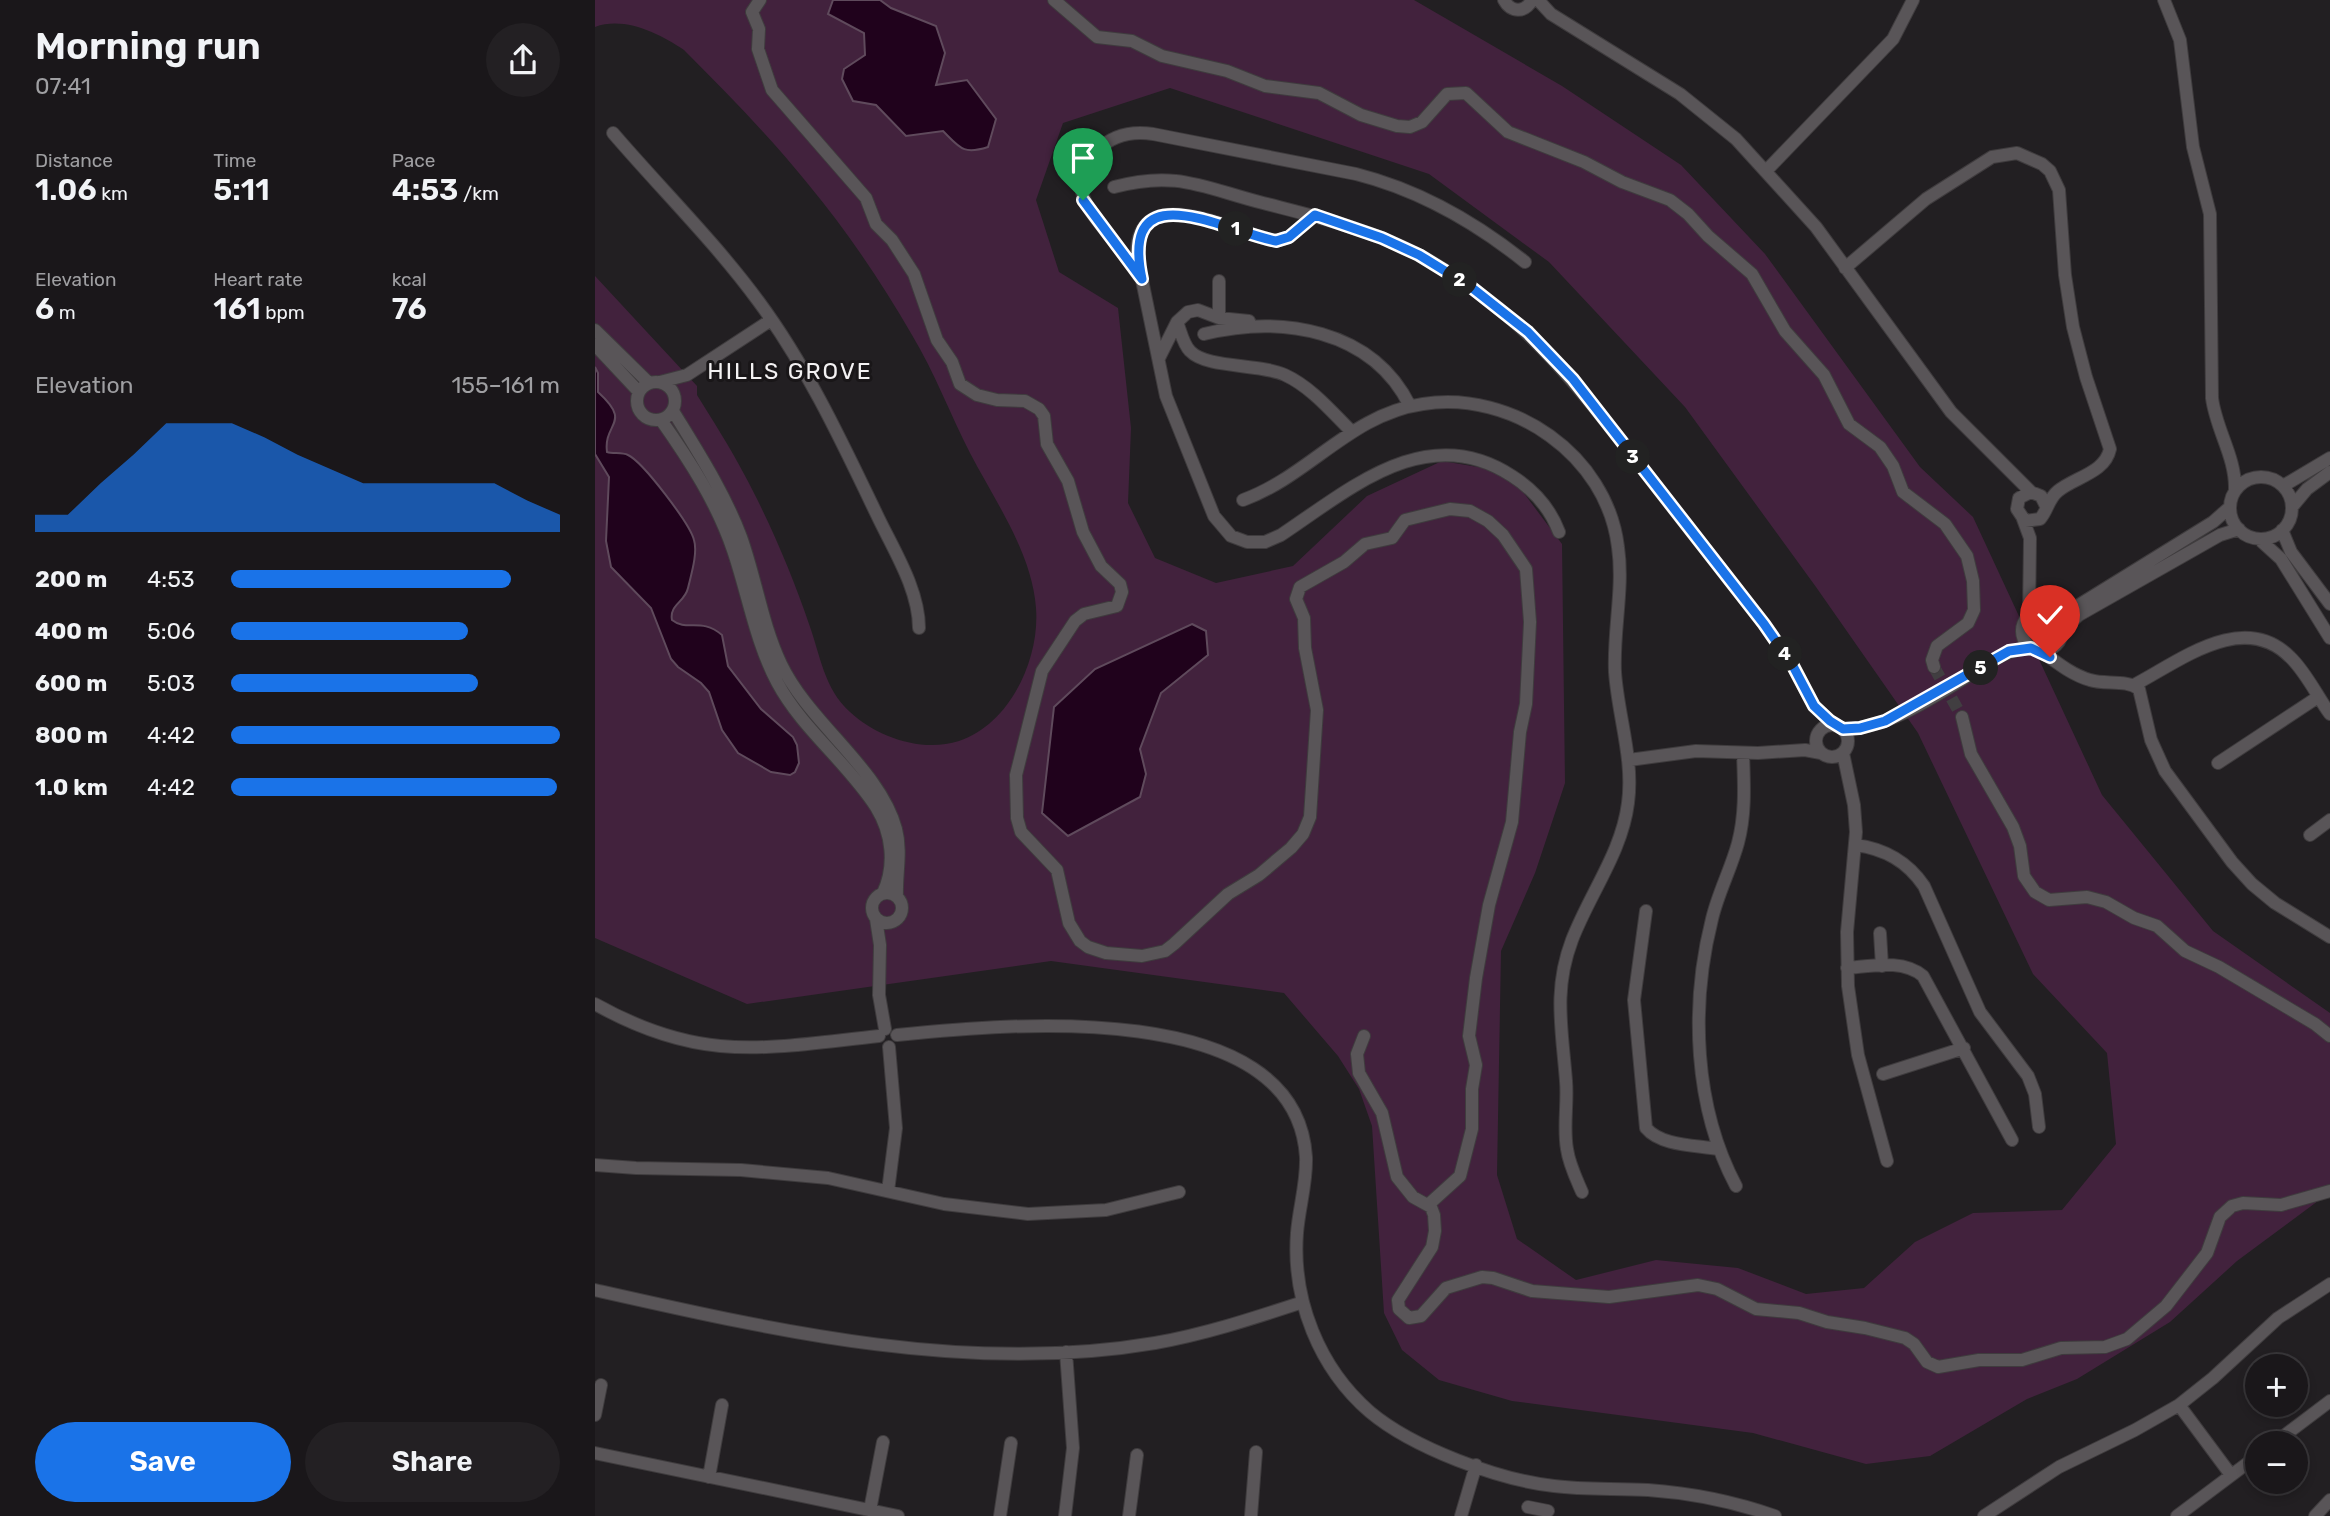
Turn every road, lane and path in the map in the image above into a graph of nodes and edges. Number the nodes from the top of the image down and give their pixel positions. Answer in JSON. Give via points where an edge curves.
{"nodes":[{"id":1,"x":759,"y":0,"type":"edge"},
{"id":2,"x":1054,"y":0,"type":"edge"},
{"id":3,"x":1504,"y":0,"type":"edge"},
{"id":4,"x":1538,"y":0,"type":"edge"},
{"id":5,"x":1913,"y":0,"type":"edge"},
{"id":6,"x":2164,"y":0,"type":"edge"},
{"id":7,"x":1529,"y":4,"type":"edge"},
{"id":8,"x":1551,"y":14,"type":"junction"},
{"id":9,"x":613,"y":133,"type":"dead end"},
{"id":10,"x":1766,"y":171,"type":"junction"},
{"id":11,"x":1114,"y":187,"type":"dead end"},
{"id":12,"x":1315,"y":215,"type":"junction"},
{"id":13,"x":1525,"y":262,"type":"dead end"},
{"id":14,"x":1845,"y":268,"type":"junction"},
{"id":15,"x":1142,"y":279,"type":"junction"},
{"id":16,"x":1219,"y":281,"type":"dead end"},
{"id":17,"x":1219,"y":318,"type":"junction"},
{"id":18,"x":771,"y":320,"type":"junction"},
{"id":19,"x":1177,"y":322,"type":"junction"},
{"id":20,"x":1262,"y":326,"type":"junction"},
{"id":21,"x":595,"y":330,"type":"edge"},
{"id":22,"x":1204,"y":334,"type":"dead end"},
{"id":23,"x":595,"y":345,"type":"edge"},
{"id":24,"x":1159,"y":359,"type":"junction"},
{"id":25,"x":687,"y":376,"type":"junction"},
{"id":26,"x":649,"y":386,"type":"junction"},
{"id":27,"x":674,"y":406,"type":"junction"},
{"id":28,"x":1410,"y":406,"type":"junction"},
{"id":29,"x":661,"y":420,"type":"junction"},
{"id":30,"x":1352,"y":431,"type":"junction"},
{"id":31,"x":2231,"y":458,"type":"junction"},
{"id":32,"x":2330,"y":458,"type":"edge"},
{"id":33,"x":2330,"y":472,"type":"edge"},
{"id":34,"x":2010,"y":473,"type":"junction"},
{"id":35,"x":2258,"y":477,"type":"junction"},
{"id":36,"x":2283,"y":486,"type":"junction"},
{"id":37,"x":2235,"y":490,"type":"junction"},
{"id":38,"x":2040,"y":498,"type":"junction"},
{"id":39,"x":1243,"y":500,"type":"dead end"},
{"id":40,"x":2018,"y":501,"type":"junction"},
{"id":41,"x":2230,"y":507,"type":"junction"},
{"id":42,"x":2292,"y":507,"type":"junction"},
{"id":43,"x":2023,"y":519,"type":"junction"},
{"id":44,"x":2040,"y":519,"type":"junction"},
{"id":45,"x":2239,"y":530,"type":"junction"},
{"id":46,"x":2282,"y":530,"type":"junction"},
{"id":47,"x":1559,"y":532,"type":"dead end"},
{"id":48,"x":2259,"y":539,"type":"junction"},
{"id":49,"x":2030,"y":543,"type":"junction"},
{"id":50,"x":2029,"y":591,"type":"junction"},
{"id":51,"x":2330,"y":604,"type":"edge"},
{"id":52,"x":2047,"y":612,"type":"junction"},
{"id":53,"x":2029,"y":616,"type":"junction"},
{"id":54,"x":919,"y":628,"type":"dead end"},
{"id":55,"x":2061,"y":630,"type":"junction"},
{"id":56,"x":2022,"y":632,"type":"junction"},
{"id":57,"x":2330,"y":638,"type":"edge"},
{"id":58,"x":2057,"y":644,"type":"junction"},
{"id":59,"x":2036,"y":650,"type":"junction"},
{"id":60,"x":2002,"y":654,"type":"junction"},
{"id":61,"x":1934,"y":667,"type":"dead end"},
{"id":62,"x":2068,"y":669,"type":"junction"},
{"id":63,"x":2134,"y":685,"type":"junction"},
{"id":64,"x":2318,"y":697,"type":"junction"},
{"id":65,"x":1814,"y":706,"type":"junction"},
{"id":66,"x":2330,"y":714,"type":"edge"},
{"id":67,"x":1962,"y":717,"type":"tunnel mouth"},
{"id":68,"x":1869,"y":726,"type":"junction"},
{"id":69,"x":1838,"y":727,"type":"junction"},
{"id":70,"x":1817,"y":735,"type":"junction"},
{"id":71,"x":1846,"y":747,"type":"junction"},
{"id":72,"x":1800,"y":750,"type":"junction"},
{"id":73,"x":1743,"y":753,"type":"junction"},
{"id":74,"x":1825,"y":755,"type":"junction"},
{"id":75,"x":1629,"y":760,"type":"junction"},
{"id":76,"x":2218,"y":763,"type":"dead end"},
{"id":77,"x":1848,"y":779,"type":"junction"},
{"id":78,"x":2330,"y":820,"type":"edge"},
{"id":79,"x":2310,"y":835,"type":"dead end"},
{"id":80,"x":1856,"y":845,"type":"junction"},
{"id":81,"x":883,"y":893,"type":"junction"},
{"id":82,"x":897,"y":897,"type":"junction"},
{"id":83,"x":1646,"y":911,"type":"dead end"},
{"id":84,"x":877,"y":919,"type":"junction"},
{"id":85,"x":892,"y":922,"type":"junction"},
{"id":86,"x":1880,"y":933,"type":"dead end"},
{"id":87,"x":2330,"y":937,"type":"edge"},
{"id":88,"x":880,"y":945,"type":"junction"},
{"id":89,"x":1882,"y":966,"type":"junction"},
{"id":90,"x":1847,"y":968,"type":"junction"},
{"id":91,"x":595,"y":1004,"type":"edge"},
{"id":92,"x":887,"y":1033,"type":"junction"},
{"id":93,"x":1364,"y":1035,"type":"dead end"},
{"id":94,"x":2330,"y":1035,"type":"edge"},
{"id":95,"x":1964,"y":1048,"type":"junction"},
{"id":96,"x":1883,"y":1074,"type":"dead end"},
{"id":97,"x":2039,"y":1127,"type":"dead end"},
{"id":98,"x":2012,"y":1140,"type":"dead end"},
{"id":99,"x":1717,"y":1149,"type":"junction"},
{"id":100,"x":1887,"y":1161,"type":"dead end"},
{"id":101,"x":595,"y":1165,"type":"edge"},
{"id":102,"x":1735,"y":1186,"type":"dead end"},
{"id":103,"x":888,"y":1191,"type":"junction"},
{"id":104,"x":2330,"y":1191,"type":"edge"},
{"id":105,"x":1179,"y":1192,"type":"dead end"},
{"id":106,"x":1582,"y":1192,"type":"dead end"},
{"id":107,"x":1428,"y":1205,"type":"junction"},
{"id":108,"x":2330,"y":1284,"type":"edge"},
{"id":109,"x":595,"y":1290,"type":"edge"},
{"id":110,"x":1303,"y":1302,"type":"junction"},
{"id":111,"x":1066,"y":1352,"type":"junction"},
{"id":112,"x":601,"y":1385,"type":"dead end"},
{"id":113,"x":2330,"y":1401,"type":"edge"},
{"id":114,"x":722,"y":1405,"type":"dead end"},
{"id":115,"x":2179,"y":1405,"type":"junction"},
{"id":116,"x":595,"y":1415,"type":"edge"},
{"id":117,"x":2290,"y":1431,"type":"edge"},
{"id":118,"x":883,"y":1442,"type":"dead end"},
{"id":119,"x":1011,"y":1443,"type":"dead end"},
{"id":120,"x":1256,"y":1452,"type":"dead end"},
{"id":121,"x":595,"y":1453,"type":"edge"},
{"id":122,"x":1137,"y":1455,"type":"dead end"},
{"id":123,"x":1476,"y":1465,"type":"junction"},
{"id":124,"x":2245,"y":1465,"type":"edge"},
{"id":125,"x":2231,"y":1475,"type":"junction"},
{"id":126,"x":709,"y":1477,"type":"junction"},
{"id":127,"x":2330,"y":1500,"type":"edge"},
{"id":128,"x":870,"y":1510,"type":"junction"},
{"id":129,"x":898,"y":1516,"type":"edge"},
{"id":130,"x":1000,"y":1516,"type":"edge"},
{"id":131,"x":1065,"y":1516,"type":"edge"},
{"id":132,"x":1129,"y":1516,"type":"edge"},
{"id":133,"x":1251,"y":1516,"type":"edge"},
{"id":134,"x":1461,"y":1516,"type":"edge"},
{"id":135,"x":1775,"y":1516,"type":"edge"},
{"id":136,"x":1985,"y":1516,"type":"edge"},
{"id":137,"x":2177,"y":1516,"type":"edge"},
{"id":138,"x":2315,"y":1516,"type":"edge"}],
"edges":[{"from":1,"to":107,"type":"street","via":[[752,12],[772,90],[866,198],[876,224],[913,274],[937,340],[964,387],[989,398],[1025,401],[1044,416],[1047,444],[1068,481],[1083,532],[1101,566],[1120,584],[1117,606],[1084,614],[1075,621],[1042,671],[1016,775],[1019,828],[1057,870],[1069,923],[1088,947],[1142,956],[1165,951],[1303,834],[1310,817],[1317,710],[1305,625],[1296,599],[1300,587],[1365,544],[1392,538],[1410,518],[1450,509],[1470,511],[1488,521],[1523,562],[1530,615],[1526,704],[1512,822],[1489,905],[1476,978],[1469,1036],[1476,1065],[1472,1129],[1460,1176]]},
{"from":2,"to":61,"type":"street","via":[[1097,37],[1132,41],[1162,56],[1227,71],[1265,86],[1319,93],[1361,115],[1398,127],[1422,122],[1447,94],[1466,93],[1508,132],[1679,206],[1752,274],[1785,331],[1824,375],[1849,424],[1887,456],[1903,492],[1945,524],[1961,544],[1971,568],[1974,610],[1968,622],[1937,646],[1931,660]]},
{"from":3,"to":7,"type":"street","via":[[1510,8]]},
{"from":4,"to":8,"type":"street"},
{"from":5,"to":10,"type":"street","via":[[1902,26],[1884,50]]},
{"from":6,"to":31,"type":"street","via":[[2180,40],[2193,147],[2210,214],[2213,398],[2220,436]]},
{"from":7,"to":8,"type":"street"},
{"from":8,"to":10,"type":"street","via":[[1694,103]]},
{"from":9,"to":18,"type":"street","via":[[747,286]]},
{"from":10,"to":14,"type":"street"},
{"from":11,"to":12,"type":"street","via":[[1148,179],[1183,180]]},
{"from":12,"to":15,"type":"street","via":[[1289,237],[1276,241],[1193,215],[1154,220],[1143,229],[1138,242]]},
{"from":12,"to":65,"type":"street","via":[[1428,260],[1491,302],[1544,347],[1769,631]]},
{"from":13,"to":15,"type":"street","via":[[1474,223],[1387,183],[1135,133],[1118,136],[1097,151],[1084,168],[1081,187],[1090,212]]},
{"from":14,"to":34,"type":"street","via":[[1946,406]]},
{"from":14,"to":38,"type":"street","via":[[1926,199],[1992,157],[2026,155],[2050,172],[2060,200],[2073,327],[2110,449],[2101,466]]},
{"from":15,"to":24,"type":"street"},
{"from":16,"to":17,"type":"street"},
{"from":17,"to":19,"type":"street","via":[[1193,311]]},
{"from":17,"to":20,"type":"street"},
{"from":18,"to":25,"type":"street"},
{"from":18,"to":54,"type":"street","via":[[869,498],[915,600]]},
{"from":19,"to":24,"type":"street"},
{"from":19,"to":30,"type":"street","via":[[1188,349],[1197,357],[1286,375]]},
{"from":20,"to":22,"type":"street"},
{"from":20,"to":28,"type":"street","via":[[1317,332],[1360,351],[1388,371]]},
{"from":21,"to":26,"type":"street"},
{"from":23,"to":26,"type":"street"},
{"from":24,"to":47,"type":"street","via":[[1170,409],[1214,516],[1239,540],[1273,539],[1376,472],[1409,460],[1445,455],[1487,463],[1517,479],[1546,507]]},
{"from":25,"to":26,"type":"street"},
{"from":25,"to":27,"type":"street"},
{"from":26,"to":27,"type":"street","via":[[672,390]]},
{"from":26,"to":29,"type":"street","via":[[637,405],[648,419]]},
{"from":27,"to":29,"type":"street"},
{"from":27,"to":82,"type":"street","via":[[733,519],[769,634],[788,677],[890,811],[898,842]]},
{"from":28,"to":30,"type":"street"},
{"from":28,"to":75,"type":"street","via":[[1466,403],[1514,415],[1557,440],[1594,483],[1619,549],[1615,666]]},
{"from":29,"to":81,"type":"street","via":[[693,466],[725,529],[754,627],[778,684],[804,723],[879,813],[891,855]]},
{"from":30,"to":39,"type":"street","via":[[1288,479]]},
{"from":31,"to":35,"type":"street"},
{"from":31,"to":37,"type":"street"},
{"from":32,"to":36,"type":"street"},
{"from":33,"to":42,"type":"street"},
{"from":34,"to":38,"type":"street"},
{"from":34,"to":40,"type":"street"},
{"from":35,"to":36,"type":"street"},
{"from":35,"to":37,"type":"street"},
{"from":36,"to":42,"type":"street"},
{"from":37,"to":41,"type":"street"},
{"from":38,"to":40,"type":"street","via":[[2025,494]]},
{"from":38,"to":44,"type":"street"},
{"from":40,"to":43,"type":"street"},
{"from":41,"to":45,"type":"street"},
{"from":41,"to":52,"type":"street","via":[[2068,611]]},
{"from":42,"to":46,"type":"street"},
{"from":43,"to":44,"type":"street"},
{"from":43,"to":49,"type":"street"},
{"from":44,"to":49,"type":"street"},
{"from":45,"to":48,"type":"street"},
{"from":45,"to":55,"type":"street","via":[[2220,535],[2078,615]]},
{"from":46,"to":48,"type":"street"},
{"from":46,"to":51,"type":"street","via":[[2291,552]]},
{"from":48,"to":57,"type":"street","via":[[2281,559]]},
{"from":49,"to":50,"type":"street"},
{"from":50,"to":52,"type":"street"},
{"from":50,"to":53,"type":"street"},
{"from":52,"to":53,"type":"street"},
{"from":52,"to":55,"type":"street","via":[[2060,623]]},
{"from":53,"to":56,"type":"street"},
{"from":55,"to":58,"type":"street"},
{"from":56,"to":59,"type":"street","via":[[2026,644]]},
{"from":56,"to":60,"type":"street"},
{"from":58,"to":59,"type":"street"},
{"from":58,"to":62,"type":"street"},
{"from":59,"to":60,"type":"street"},
{"from":59,"to":62,"type":"street"},
{"from":60,"to":68,"type":"street"},
{"from":62,"to":63,"type":"street","via":[[2098,682]]},
{"from":63,"to":64,"type":"street","via":[[2212,644],[2244,637],[2283,650]]},
{"from":63,"to":87,"type":"street","via":[[2141,694],[2151,740],[2165,771],[2232,862],[2275,903]]},
{"from":64,"to":66,"type":"street"},
{"from":64,"to":76,"type":"street"},
{"from":65,"to":69,"type":"street"},
{"from":65,"to":70,"type":"street"},
{"from":67,"to":94,"type":"street","via":[[1971,754],[2013,827],[2024,876],[2035,892],[2049,900],[2087,897],[2106,902],[2157,926],[2185,951]]},
{"from":68,"to":69,"type":"street"},
{"from":68,"to":71,"type":"street"},
{"from":69,"to":70,"type":"street","via":[[1825,726]]},
{"from":69,"to":71,"type":"street"},
{"from":70,"to":72,"type":"street"},
{"from":70,"to":74,"type":"street","via":[[1816,746]]},
{"from":71,"to":74,"type":"street"},
{"from":71,"to":77,"type":"street"},
{"from":72,"to":73,"type":"street"},
{"from":72,"to":74,"type":"street"},
{"from":73,"to":75,"type":"street","via":[[1696,751]]},
{"from":73,"to":99,"type":"street","via":[[1742,821],[1712,919],[1701,998],[1702,1069]]},
{"from":74,"to":77,"type":"street"},
{"from":75,"to":106,"type":"street","via":[[1629,799],[1620,837],[1575,934],[1560,990],[1566,1148]]},
{"from":77,"to":80,"type":"street"},
{"from":78,"to":79,"type":"street"},
{"from":80,"to":90,"type":"street"},
{"from":80,"to":97,"type":"street","via":[[1897,858],[1924,886],[1980,1012],[2028,1076]]},
{"from":81,"to":82,"type":"street"},
{"from":81,"to":84,"type":"street","via":[[872,904]]},
{"from":82,"to":85,"type":"street","via":[[901,909]]},
{"from":83,"to":99,"type":"street","via":[[1634,1011],[1646,1128],[1668,1140]]},
{"from":84,"to":85,"type":"street"},
{"from":84,"to":88,"type":"street"},
{"from":85,"to":88,"type":"street"},
{"from":86,"to":89,"type":"street"},
{"from":88,"to":92,"type":"street","via":[[879,995]]},
{"from":89,"to":90,"type":"street"},
{"from":89,"to":95,"type":"street","via":[[1907,967],[1923,976]]},
{"from":90,"to":100,"type":"street","via":[[1858,1055]]},
{"from":91,"to":92,"type":"street","via":[[647,1031],[708,1046],[774,1048]]},
{"from":92,"to":103,"type":"street","via":[[881,1044],[889,1047],[896,1128]]},
{"from":92,"to":110,"type":"street","via":[[1023,1028],[1147,1032],[1199,1043],[1248,1064],[1280,1090],[1302,1132],[1306,1169],[1297,1248]]},
{"from":93,"to":107,"type":"street","via":[[1357,1054],[1359,1073],[1382,1113],[1397,1177]]},
{"from":95,"to":96,"type":"street"},
{"from":95,"to":98,"type":"street"},
{"from":99,"to":102,"type":"street"},
{"from":101,"to":103,"type":"street","via":[[772,1172]]},
{"from":103,"to":105,"type":"street","via":[[976,1209],[1041,1214],[1106,1210]]},
{"from":104,"to":107,"type":"street","via":[[2281,1205],[2243,1203],[2228,1209],[2218,1223],[2211,1248],[2166,1306],[2120,1343],[2105,1348],[2061,1348],[2022,1360],[1979,1360],[1944,1367],[1927,1362],[1905,1338],[1792,1312],[1756,1309],[1717,1289],[1698,1285],[1609,1297],[1532,1291],[1482,1277],[1446,1289],[1421,1316],[1409,1318],[1401,1313],[1398,1300],[1432,1247],[1435,1223]]},
{"from":108,"to":115,"type":"street","via":[[2278,1318]]},
{"from":109,"to":111,"type":"street","via":[[851,1341],[976,1352]]},
{"from":110,"to":111,"type":"street","via":[[1176,1339]]},
{"from":110,"to":123,"type":"street","via":[[1320,1349],[1359,1401],[1398,1431]]},
{"from":111,"to":131,"type":"street","via":[[1073,1448]]},
{"from":112,"to":116,"type":"street"},
{"from":113,"to":117,"type":"street"},
{"from":114,"to":126,"type":"street"},
{"from":115,"to":125,"type":"street"},
{"from":115,"to":136,"type":"street","via":[[2059,1467]]},
{"from":118,"to":128,"type":"street"},
{"from":119,"to":130,"type":"street"},
{"from":120,"to":133,"type":"street"},
{"from":121,"to":126,"type":"street"},
{"from":122,"to":132,"type":"street"},
{"from":123,"to":134,"type":"street"},
{"from":123,"to":135,"type":"street","via":[[1543,1485],[1665,1492]]},
{"from":124,"to":125,"type":"street"},
{"from":125,"to":137,"type":"street"},
{"from":126,"to":128,"type":"street"},
{"from":127,"to":138,"type":"street"},
{"from":128,"to":129,"type":"street"}]}
